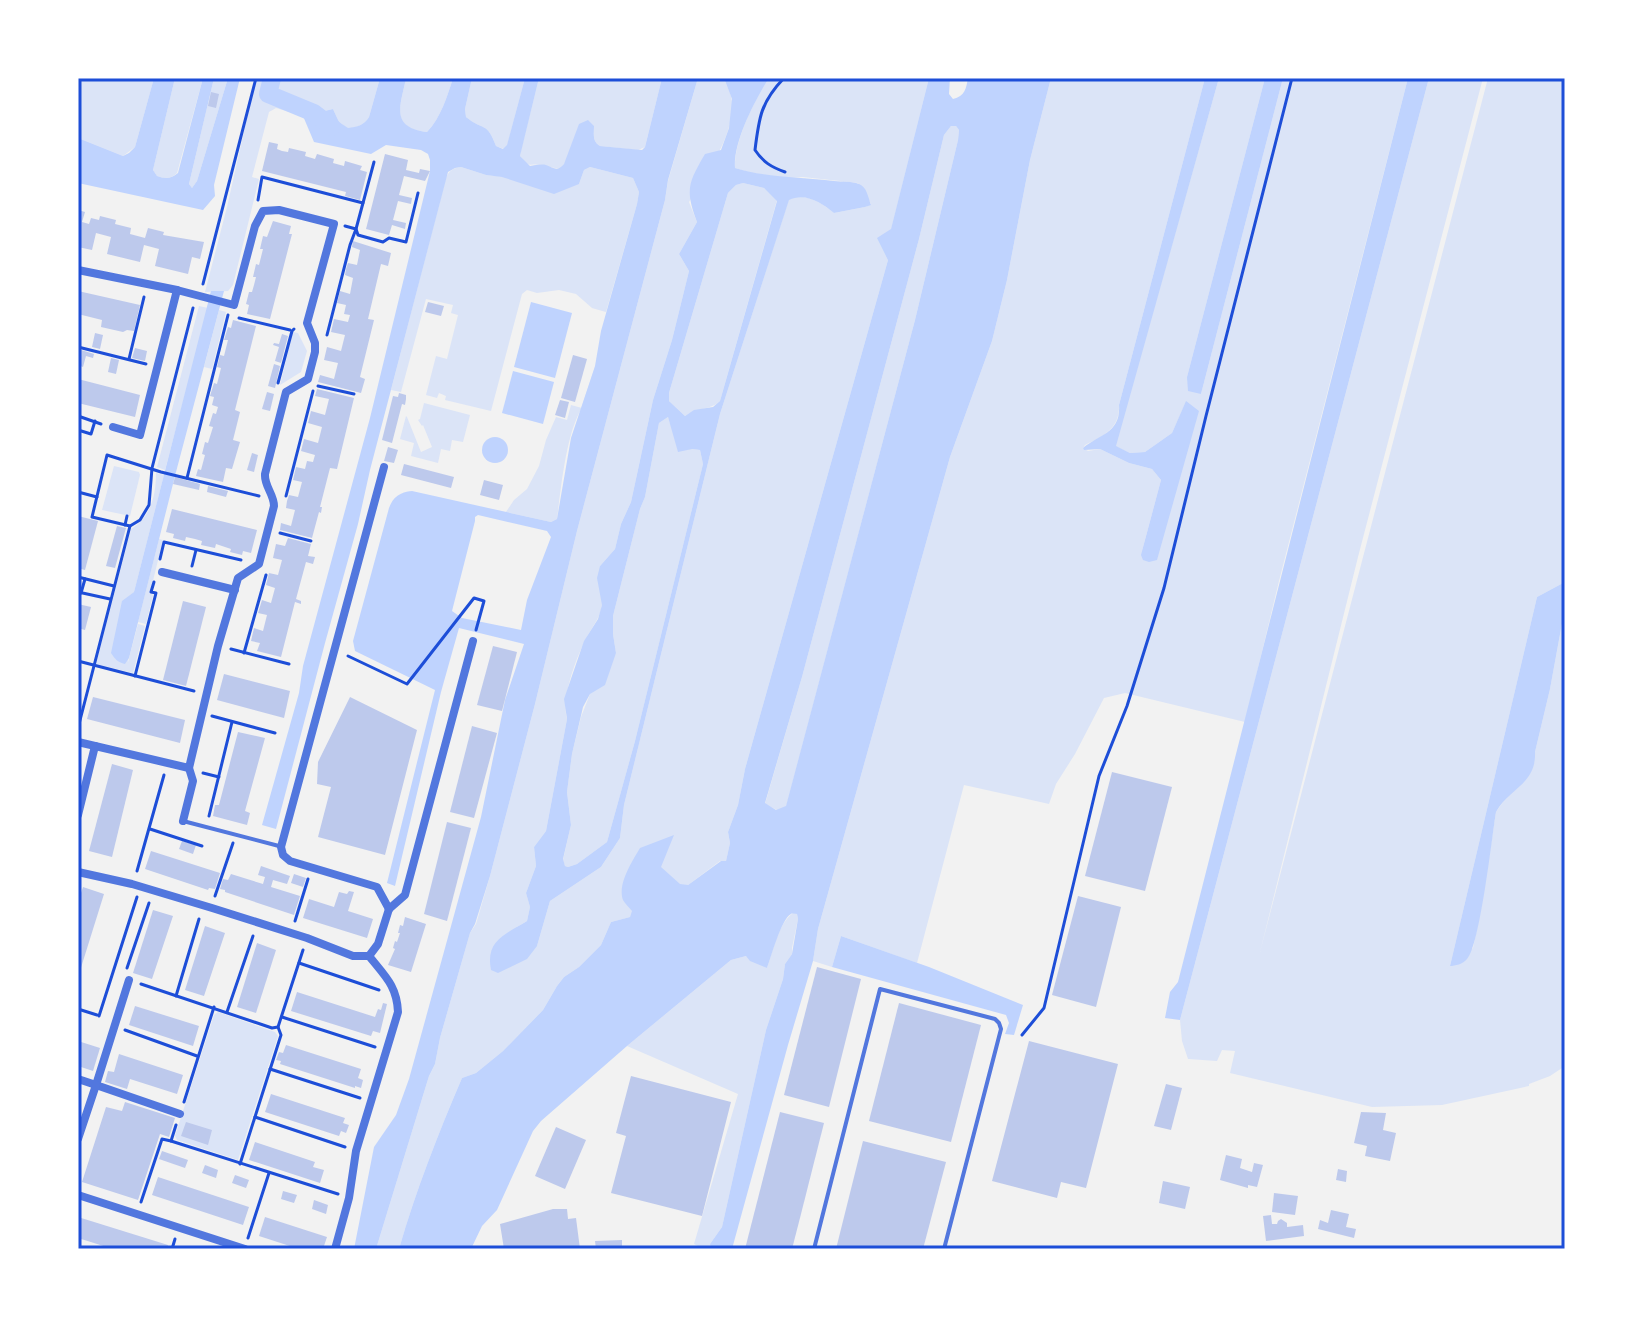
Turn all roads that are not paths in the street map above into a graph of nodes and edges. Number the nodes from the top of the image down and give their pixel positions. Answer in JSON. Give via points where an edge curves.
{"nodes":[{"id":1,"x":78,"y":270,"type":"edge"},
{"id":2,"x":177,"y":290,"type":"junction"},
{"id":3,"x":113,"y":427,"type":"road end"},
{"id":4,"x":384,"y":467,"type":"dead end"},
{"id":5,"x":162,"y":572,"type":"dead end"},
{"id":6,"x":235,"y":590,"type":"junction"},
{"id":7,"x":473,"y":641,"type":"road end"},
{"id":8,"x":78,"y":742,"type":"edge"},
{"id":9,"x":95,"y":746,"type":"junction"},
{"id":10,"x":189,"y":768,"type":"junction"},
{"id":11,"x":78,"y":815,"type":"edge"},
{"id":12,"x":183,"y":821,"type":"joint"},
{"id":13,"x":281,"y":847,"type":"junction"},
{"id":14,"x":78,"y":872,"type":"edge"},
{"id":15,"x":389,"y":909,"type":"junction"},
{"id":16,"x":369,"y":956,"type":"junction"},
{"id":17,"x":129,"y":980,"type":"road end"},
{"id":18,"x":78,"y":1079,"type":"edge"},
{"id":19,"x":96,"y":1085,"type":"junction"},
{"id":20,"x":180,"y":1114,"type":"road end"},
{"id":21,"x":78,"y":1139,"type":"edge"},
{"id":22,"x":78,"y":1195,"type":"edge"},
{"id":23,"x":245,"y":1249,"type":"edge"},
{"id":24,"x":335,"y":1249,"type":"edge"},
{"id":25,"x":814,"y":1249,"type":"edge"},
{"id":26,"x":944,"y":1249,"type":"edge"}],
"edges":[{"from":1,"to":2,"type":"street"},
{"from":2,"to":3,"type":"street","via":[[140,435]]},
{"from":2,"to":6,"type":"street","via":[[234,305],[263,211],[334,224],[307,323],[315,343],[308,379],[286,392],[265,474],[274,506],[259,564],[238,578]]},
{"from":4,"to":13,"type":"street"},
{"from":5,"to":6,"type":"street"},
{"from":6,"to":10,"type":"street"},
{"from":7,"to":15,"type":"street","via":[[405,895]]},
{"from":8,"to":9,"type":"street"},
{"from":9,"to":10,"type":"street"},
{"from":9,"to":11,"type":"street"},
{"from":10,"to":12,"type":"street","via":[[193,781]]},
{"from":12,"to":13,"type":"lane"},
{"from":13,"to":15,"type":"street","via":[[290,861],[377,887]]},
{"from":14,"to":16,"type":"street","via":[[208,906],[353,956]]},
{"from":15,"to":16,"type":"street"},
{"from":16,"to":24,"type":"street","via":[[397,996],[398,1012],[356,1151]]},
{"from":17,"to":19,"type":"street"},
{"from":18,"to":19,"type":"street"},
{"from":19,"to":20,"type":"street"},
{"from":19,"to":21,"type":"street"},
{"from":22,"to":23,"type":"street"},
{"from":25,"to":26,"type":"lane","via":[[880,989],[995,1019],[1001,1029]]}]}
